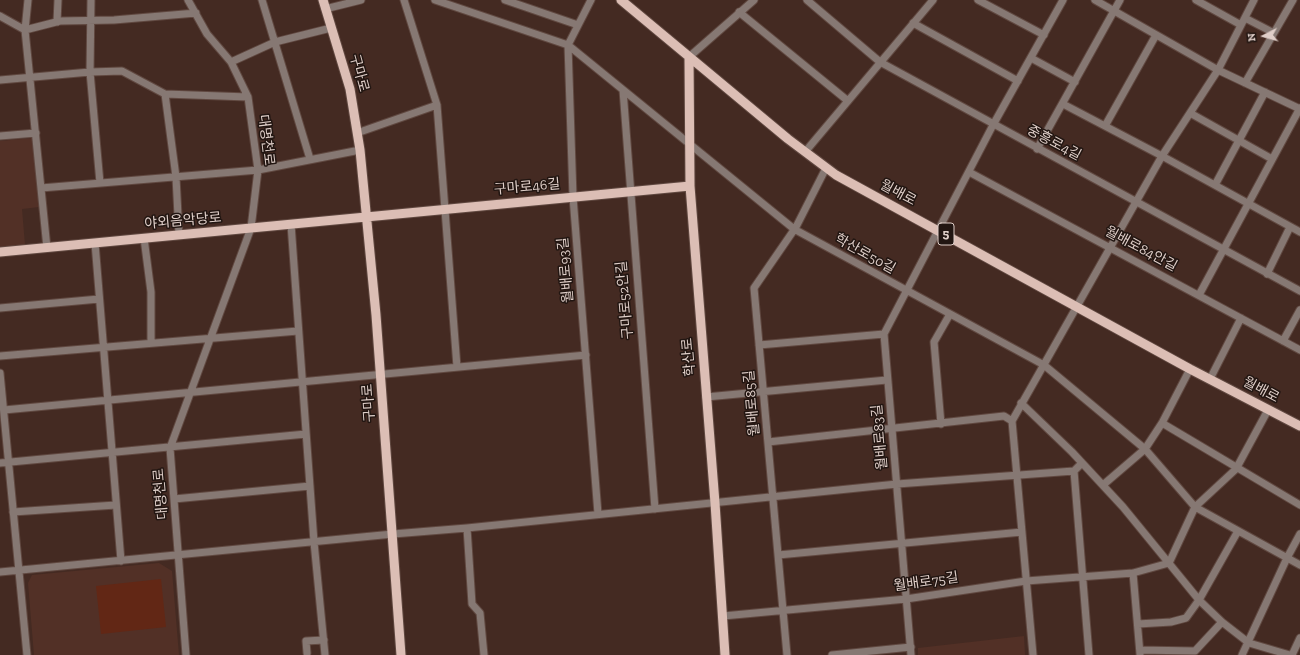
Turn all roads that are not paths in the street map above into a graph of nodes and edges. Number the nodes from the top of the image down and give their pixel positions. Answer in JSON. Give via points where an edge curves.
{"nodes":[{"id":1,"x":28,"y":0,"type":"edge"},
{"id":2,"x":58,"y":0,"type":"edge"},
{"id":3,"x":91,"y":0,"type":"edge"},
{"id":4,"x":188,"y":0,"type":"edge"},
{"id":5,"x":262,"y":0,"type":"edge"},
{"id":6,"x":361,"y":0,"type":"edge"},
{"id":7,"x":404,"y":0,"type":"edge"},
{"id":8,"x":435,"y":0,"type":"edge"},
{"id":9,"x":505,"y":0,"type":"edge"},
{"id":10,"x":591,"y":0,"type":"edge"},
{"id":11,"x":621,"y":0,"type":"edge"},
{"id":12,"x":807,"y":0,"type":"edge"},
{"id":13,"x":933,"y":0,"type":"edge"},
{"id":14,"x":978,"y":0,"type":"edge"},
{"id":15,"x":1063,"y":0,"type":"edge"},
{"id":16,"x":1095,"y":0,"type":"edge"},
{"id":17,"x":1120,"y":0,"type":"edge"},
{"id":18,"x":1196,"y":0,"type":"edge"},
{"id":19,"x":1254,"y":0,"type":"edge"},
{"id":20,"x":1293,"y":0,"type":"edge"},
{"id":21,"x":748,"y":2,"type":"edge"},
{"id":22,"x":459,"y":3,"type":"edge"},
{"id":23,"x":324,"y":4,"type":"edge"},
{"id":24,"x":1115,"y":11,"type":"junction"},
{"id":25,"x":740,"y":12,"type":"junction"},
{"id":26,"x":196,"y":13,"type":"junction"},
{"id":27,"x":0,"y":16,"type":"edge"},
{"id":28,"x":1245,"y":18,"type":"junction"},
{"id":29,"x":90,"y":21,"type":"junction"},
{"id":30,"x":57,"y":22,"type":"junction"},
{"id":31,"x":913,"y":23,"type":"junction"},
{"id":32,"x":578,"y":25,"type":"junction"},
{"id":33,"x":1241,"y":25,"type":"junction"},
{"id":34,"x":331,"y":28,"type":"junction"},
{"id":35,"x":25,"y":30,"type":"junction"},
{"id":36,"x":1274,"y":33,"type":"junction"},
{"id":37,"x":1044,"y":35,"type":"junction"},
{"id":38,"x":1156,"y":35,"type":"junction"},
{"id":39,"x":275,"y":42,"type":"junction"},
{"id":40,"x":568,"y":45,"type":"junction"},
{"id":41,"x":689,"y":57,"type":"junction"},
{"id":42,"x":1031,"y":58,"type":"junction"},
{"id":43,"x":231,"y":62,"type":"junction"},
{"id":44,"x":880,"y":62,"type":"junction"},
{"id":45,"x":1218,"y":70,"type":"junction"},
{"id":46,"x":90,"y":72,"type":"junction"},
{"id":47,"x":31,"y":78,"type":"junction"},
{"id":48,"x":0,"y":80,"type":"edge"},
{"id":49,"x":1018,"y":81,"type":"junction"},
{"id":50,"x":1075,"y":82,"type":"junction"},
{"id":51,"x":1245,"y":83,"type":"junction"},
{"id":52,"x":623,"y":90,"type":"junction"},
{"id":53,"x":1265,"y":92,"type":"junction"},
{"id":54,"x":165,"y":94,"type":"junction"},
{"id":55,"x":248,"y":96,"type":"junction"},
{"id":56,"x":848,"y":101,"type":"junction"},
{"id":57,"x":1063,"y":104,"type":"junction"},
{"id":58,"x":437,"y":105,"type":"junction"},
{"id":59,"x":1300,"y":109,"type":"edge"},
{"id":60,"x":1190,"y":113,"type":"junction"},
{"id":61,"x":993,"y":125,"type":"junction"},
{"id":62,"x":1105,"y":126,"type":"junction"},
{"id":63,"x":36,"y":133,"type":"junction"},
{"id":64,"x":357,"y":134,"type":"junction"},
{"id":65,"x":0,"y":136,"type":"edge"},
{"id":66,"x":1239,"y":140,"type":"junction"},
{"id":67,"x":689,"y":143,"type":"junction"},
{"id":68,"x":1037,"y":149,"type":"junction"},
{"id":69,"x":360,"y":150,"type":"junction"},
{"id":70,"x":805,"y":152,"type":"junction"},
{"id":71,"x":1162,"y":156,"type":"junction"},
{"id":72,"x":310,"y":159,"type":"junction"},
{"id":73,"x":1272,"y":159,"type":"junction"},
{"id":74,"x":826,"y":168,"type":"junction"},
{"id":75,"x":258,"y":170,"type":"junction"},
{"id":76,"x":969,"y":172,"type":"junction"},
{"id":77,"x":176,"y":177,"type":"junction"},
{"id":78,"x":100,"y":183,"type":"junction"},
{"id":79,"x":1215,"y":185,"type":"junction"},
{"id":80,"x":690,"y":186,"type":"junction"},
{"id":81,"x":41,"y":188,"type":"junction"},
{"id":82,"x":629,"y":192,"type":"junction"},
{"id":83,"x":573,"y":197,"type":"junction"},
{"id":84,"x":1137,"y":202,"type":"junction"},
{"id":85,"x":1248,"y":203,"type":"junction"},
{"id":86,"x":446,"y":209,"type":"junction"},
{"id":87,"x":368,"y":217,"type":"junction"},
{"id":88,"x":291,"y":224,"type":"junction"},
{"id":89,"x":251,"y":228,"type":"junction"},
{"id":90,"x":1297,"y":228,"type":"edge"},
{"id":91,"x":794,"y":229,"type":"junction"},
{"id":92,"x":939,"y":231,"type":"junction"},
{"id":93,"x":179,"y":235,"type":"junction"},
{"id":94,"x":144,"y":238,"type":"junction"},
{"id":95,"x":95,"y":243,"type":"junction"},
{"id":96,"x":47,"y":248,"type":"junction"},
{"id":97,"x":1112,"y":248,"type":"junction"},
{"id":98,"x":1223,"y":250,"type":"junction"},
{"id":99,"x":0,"y":252,"type":"edge"},
{"id":100,"x":1266,"y":274,"type":"junction"},
{"id":101,"x":906,"y":291,"type":"junction"},
{"id":102,"x":1300,"y":292,"type":"edge"},
{"id":103,"x":1199,"y":295,"type":"junction"},
{"id":104,"x":99,"y":299,"type":"junction"},
{"id":105,"x":1077,"y":306,"type":"junction"},
{"id":106,"x":0,"y":308,"type":"edge"},
{"id":107,"x":1300,"y":310,"type":"edge"},
{"id":108,"x":950,"y":314,"type":"junction"},
{"id":109,"x":1241,"y":318,"type":"junction"},
{"id":110,"x":298,"y":331,"type":"junction"},
{"id":111,"x":884,"y":334,"type":"junction"},
{"id":112,"x":210,"y":337,"type":"junction"},
{"id":113,"x":1283,"y":341,"type":"junction"},
{"id":114,"x":152,"y":343,"type":"junction"},
{"id":115,"x":760,"y":345,"type":"junction"},
{"id":116,"x":103,"y":347,"type":"junction"},
{"id":117,"x":1300,"y":350,"type":"edge"},
{"id":118,"x":586,"y":355,"type":"junction"},
{"id":119,"x":0,"y":356,"type":"edge"},
{"id":120,"x":1044,"y":365,"type":"junction"},
{"id":121,"x":457,"y":367,"type":"junction"},
{"id":122,"x":1190,"y":369,"type":"junction"},
{"id":123,"x":0,"y":373,"type":"edge"},
{"id":124,"x":381,"y":376,"type":"junction"},
{"id":125,"x":1210,"y":379,"type":"junction"},
{"id":126,"x":887,"y":380,"type":"junction"},
{"id":127,"x":302,"y":383,"type":"junction"},
{"id":128,"x":764,"y":391,"type":"junction"},
{"id":129,"x":190,"y":392,"type":"junction"},
{"id":130,"x":706,"y":397,"type":"junction"},
{"id":131,"x":107,"y":400,"type":"junction"},
{"id":132,"x":1021,"y":403,"type":"junction"},
{"id":133,"x":4,"y":410,"type":"junction"},
{"id":134,"x":1268,"y":410,"type":"junction"},
{"id":135,"x":1012,"y":421,"type":"junction"},
{"id":136,"x":1162,"y":423,"type":"junction"},
{"id":137,"x":941,"y":424,"type":"junction"},
{"id":138,"x":1300,"y":426,"type":"edge"},
{"id":139,"x":893,"y":429,"type":"junction"},
{"id":140,"x":306,"y":434,"type":"junction"},
{"id":141,"x":768,"y":442,"type":"junction"},
{"id":142,"x":170,"y":448,"type":"junction"},
{"id":143,"x":1145,"y":449,"type":"junction"},
{"id":144,"x":112,"y":453,"type":"junction"},
{"id":145,"x":9,"y":462,"type":"junction"},
{"id":146,"x":0,"y":463,"type":"edge"},
{"id":147,"x":1082,"y":464,"type":"junction"},
{"id":148,"x":1236,"y":468,"type":"junction"},
{"id":149,"x":1074,"y":471,"type":"junction"},
{"id":150,"x":1016,"y":474,"type":"junction"},
{"id":151,"x":897,"y":484,"type":"junction"},
{"id":152,"x":1103,"y":485,"type":"junction"},
{"id":153,"x":310,"y":486,"type":"junction"},
{"id":154,"x":773,"y":498,"type":"junction"},
{"id":155,"x":174,"y":499,"type":"junction"},
{"id":156,"x":715,"y":503,"type":"junction"},
{"id":157,"x":116,"y":505,"type":"junction"},
{"id":158,"x":1300,"y":505,"type":"edge"},
{"id":159,"x":1195,"y":507,"type":"junction"},
{"id":160,"x":655,"y":509,"type":"junction"},
{"id":161,"x":13,"y":512,"type":"junction"},
{"id":162,"x":598,"y":514,"type":"junction"},
{"id":163,"x":467,"y":528,"type":"junction"},
{"id":164,"x":1238,"y":531,"type":"junction"},
{"id":165,"x":1022,"y":532,"type":"junction"},
{"id":166,"x":393,"y":534,"type":"junction"},
{"id":167,"x":1300,"y":534,"type":"edge"},
{"id":168,"x":314,"y":542,"type":"junction"},
{"id":169,"x":902,"y":543,"type":"junction"},
{"id":170,"x":179,"y":555,"type":"junction"},
{"id":171,"x":778,"y":555,"type":"junction"},
{"id":172,"x":1287,"y":558,"type":"junction"},
{"id":173,"x":121,"y":561,"type":"junction"},
{"id":174,"x":1169,"y":563,"type":"junction"},
{"id":175,"x":1300,"y":565,"type":"edge"},
{"id":176,"x":20,"y":570,"type":"junction"},
{"id":177,"x":0,"y":572,"type":"edge"},
{"id":178,"x":1133,"y":573,"type":"junction"},
{"id":179,"x":1082,"y":576,"type":"junction"},
{"id":180,"x":1026,"y":581,"type":"junction"},
{"id":181,"x":906,"y":599,"type":"junction"},
{"id":182,"x":1199,"y":600,"type":"junction"},
{"id":183,"x":784,"y":610,"type":"junction"},
{"id":184,"x":722,"y":616,"type":"junction"},
{"id":185,"x":1222,"y":622,"type":"junction"},
{"id":186,"x":1138,"y":624,"type":"junction"},
{"id":187,"x":1300,"y":638,"type":"edge"},
{"id":188,"x":324,"y":640,"type":"junction"},
{"id":189,"x":1249,"y":643,"type":"junction"},
{"id":190,"x":911,"y":647,"type":"junction"},
{"id":191,"x":307,"y":653,"type":"dead end"},
{"id":192,"x":1140,"y":653,"type":"edge"},
{"id":193,"x":27,"y":655,"type":"edge"},
{"id":194,"x":186,"y":655,"type":"edge"},
{"id":195,"x":325,"y":655,"type":"edge"},
{"id":196,"x":401,"y":655,"type":"edge"},
{"id":197,"x":484,"y":655,"type":"edge"},
{"id":198,"x":725,"y":655,"type":"edge"},
{"id":199,"x":787,"y":655,"type":"edge"},
{"id":200,"x":832,"y":655,"type":"edge"},
{"id":201,"x":911,"y":655,"type":"edge"},
{"id":202,"x":1033,"y":655,"type":"edge"},
{"id":203,"x":1089,"y":655,"type":"edge"},
{"id":204,"x":1242,"y":655,"type":"edge"},
{"id":205,"x":1291,"y":655,"type":"edge"}],
"edges":[{"from":1,"to":35,"type":"street"},
{"from":2,"to":30,"type":"street"},
{"from":3,"to":29,"type":"street"},
{"from":4,"to":26,"type":"street","name":"대명천로"},
{"from":5,"to":39,"type":"street"},
{"from":6,"to":23,"type":"street"},
{"from":7,"to":58,"type":"street"},
{"from":8,"to":22,"type":"street"},
{"from":9,"to":32,"type":"street"},
{"from":10,"to":32,"type":"street","name":"월배로93길"},
{"from":11,"to":41,"type":"main road","name":"월배로","number":"5"},
{"from":12,"to":44,"type":"street","name":"중흥로4길"},
{"from":13,"to":31,"type":"street"},
{"from":14,"to":37,"type":"street"},
{"from":15,"to":37,"type":"street"},
{"from":16,"to":24,"type":"street"},
{"from":17,"to":24,"type":"street"},
{"from":18,"to":33,"type":"street"},
{"from":19,"to":28,"type":"street"},
{"from":20,"to":36,"type":"street"},
{"from":21,"to":25,"type":"street"},
{"from":22,"to":40,"type":"street"},
{"from":23,"to":34,"type":"main road","name":"구마로"},
{"from":24,"to":38,"type":"street"},
{"from":24,"to":50,"type":"street"},
{"from":25,"to":41,"type":"street"},
{"from":25,"to":56,"type":"street"},
{"from":26,"to":29,"type":"street"},
{"from":26,"to":43,"type":"street","name":"대명천로","via":[[207,34]]},
{"from":27,"to":35,"type":"street"},
{"from":28,"to":33,"type":"street"},
{"from":28,"to":36,"type":"street"},
{"from":29,"to":30,"type":"street"},
{"from":29,"to":46,"type":"street"},
{"from":30,"to":35,"type":"street"},
{"from":31,"to":44,"type":"street"},
{"from":31,"to":49,"type":"street"},
{"from":32,"to":40,"type":"street","name":"월배로93길"},
{"from":33,"to":45,"type":"street"},
{"from":34,"to":39,"type":"street"},
{"from":34,"to":64,"type":"main road","name":"구마로","via":[[350,89]]},
{"from":35,"to":47,"type":"street"},
{"from":36,"to":51,"type":"street"},
{"from":37,"to":42,"type":"street"},
{"from":38,"to":45,"type":"street"},
{"from":38,"to":62,"type":"street"},
{"from":39,"to":43,"type":"street"},
{"from":39,"to":72,"type":"street"},
{"from":40,"to":52,"type":"street","name":"학산로50길"},
{"from":40,"to":83,"type":"street","name":"월배로93길"},
{"from":41,"to":67,"type":"main road","name":"학산로"},
{"from":41,"to":70,"type":"main road","name":"월배로","number":"5"},
{"from":42,"to":49,"type":"street"},
{"from":42,"to":50,"type":"street"},
{"from":43,"to":55,"type":"street","name":"대명천로"},
{"from":44,"to":56,"type":"street"},
{"from":44,"to":61,"type":"street","name":"중흥로4길"},
{"from":45,"to":51,"type":"street"},
{"from":45,"to":60,"type":"street"},
{"from":46,"to":47,"type":"street"},
{"from":46,"to":54,"type":"street","via":[[122,71]]},
{"from":46,"to":78,"type":"street"},
{"from":47,"to":48,"type":"street"},
{"from":47,"to":63,"type":"street"},
{"from":49,"to":61,"type":"street"},
{"from":50,"to":57,"type":"street"},
{"from":51,"to":53,"type":"street"},
{"from":52,"to":67,"type":"street","name":"학산로50길"},
{"from":52,"to":82,"type":"street","name":"구마로52안길"},
{"from":53,"to":59,"type":"street"},
{"from":53,"to":66,"type":"street"},
{"from":54,"to":55,"type":"street"},
{"from":54,"to":77,"type":"street"},
{"from":55,"to":75,"type":"street","name":"대명천로"},
{"from":56,"to":70,"type":"street"},
{"from":57,"to":62,"type":"street"},
{"from":57,"to":68,"type":"street"},
{"from":58,"to":64,"type":"street"},
{"from":58,"to":86,"type":"street"},
{"from":59,"to":73,"type":"street"},
{"from":60,"to":66,"type":"street"},
{"from":60,"to":71,"type":"street"},
{"from":61,"to":68,"type":"street","name":"중흥로4길"},
{"from":61,"to":76,"type":"street"},
{"from":62,"to":71,"type":"street"},
{"from":63,"to":65,"type":"street"},
{"from":63,"to":81,"type":"street"},
{"from":64,"to":69,"type":"main road","name":"구마로"},
{"from":66,"to":73,"type":"street"},
{"from":66,"to":79,"type":"street"},
{"from":67,"to":80,"type":"main road","name":"학산로"},
{"from":67,"to":91,"type":"street","name":"학산로50길"},
{"from":68,"to":84,"type":"street","name":"중흥로4길"},
{"from":69,"to":72,"type":"street"},
{"from":69,"to":87,"type":"main road","name":"구마로"},
{"from":70,"to":74,"type":"main road","name":"월배로","number":"5"},
{"from":71,"to":79,"type":"street"},
{"from":71,"to":84,"type":"street"},
{"from":72,"to":75,"type":"street"},
{"from":73,"to":85,"type":"street"},
{"from":74,"to":91,"type":"street","name":"월배로85길"},
{"from":74,"to":92,"type":"main road","name":"월배로","number":"5"},
{"from":75,"to":77,"type":"street"},
{"from":75,"to":89,"type":"street","name":"대명천로"},
{"from":76,"to":92,"type":"street"},
{"from":76,"to":97,"type":"street","name":"월배로84안길"},
{"from":77,"to":78,"type":"street"},
{"from":77,"to":93,"type":"street"},
{"from":78,"to":81,"type":"street"},
{"from":79,"to":85,"type":"street"},
{"from":80,"to":82,"type":"main road","name":"구마로46길"},
{"from":80,"to":130,"type":"main road","name":"학산로"},
{"from":81,"to":96,"type":"street"},
{"from":82,"to":83,"type":"main road","name":"구마로46길"},
{"from":82,"to":160,"type":"street","name":"구마로52안길"},
{"from":83,"to":86,"type":"main road","name":"구마로46길"},
{"from":83,"to":118,"type":"street","name":"월배로93길"},
{"from":84,"to":97,"type":"street"},
{"from":84,"to":98,"type":"street","name":"중흥로4길"},
{"from":85,"to":90,"type":"street"},
{"from":85,"to":98,"type":"street"},
{"from":86,"to":87,"type":"main road","name":"구마로46길"},
{"from":86,"to":121,"type":"street"},
{"from":87,"to":88,"type":"main road","name":"야외음악당로"},
{"from":87,"to":124,"type":"main road","name":"구마로"},
{"from":88,"to":89,"type":"main road","name":"야외음악당로"},
{"from":88,"to":110,"type":"street"},
{"from":89,"to":93,"type":"main road","name":"야외음악당로"},
{"from":89,"to":112,"type":"street","name":"대명천로"},
{"from":90,"to":100,"type":"street"},
{"from":91,"to":101,"type":"street","name":"학산로50길"},
{"from":91,"to":115,"type":"street","name":"월배로85길","via":[[754,288]]},
{"from":92,"to":101,"type":"street"},
{"from":92,"to":105,"type":"main road","name":"월배로","number":"5"},
{"from":93,"to":94,"type":"main road","name":"야외음악당로"},
{"from":94,"to":95,"type":"main road","name":"야외음악당로"},
{"from":94,"to":114,"type":"street","via":[[151,292]]},
{"from":95,"to":96,"type":"main road","name":"야외음악당로"},
{"from":95,"to":104,"type":"street"},
{"from":96,"to":99,"type":"main road","name":"야외음악당로"},
{"from":97,"to":103,"type":"street","name":"월배로84안길"},
{"from":97,"to":105,"type":"street"},
{"from":98,"to":100,"type":"street","name":"중흥로4길"},
{"from":98,"to":103,"type":"street"},
{"from":100,"to":102,"type":"street","name":"중흥로4길"},
{"from":101,"to":108,"type":"street","name":"학산로50길"},
{"from":101,"to":111,"type":"street"},
{"from":103,"to":109,"type":"street","name":"월배로84안길"},
{"from":104,"to":106,"type":"street"},
{"from":104,"to":116,"type":"street"},
{"from":105,"to":120,"type":"street"},
{"from":105,"to":122,"type":"main road","name":"월배로","number":"5"},
{"from":107,"to":113,"type":"street"},
{"from":108,"to":120,"type":"street","name":"학산로50길"},
{"from":108,"to":137,"type":"street","via":[[934,342]]},
{"from":109,"to":113,"type":"street","name":"월배로84안길"},
{"from":109,"to":125,"type":"street"},
{"from":110,"to":112,"type":"street"},
{"from":110,"to":127,"type":"street"},
{"from":111,"to":115,"type":"street"},
{"from":111,"to":126,"type":"street","name":"월배로83길"},
{"from":112,"to":114,"type":"street"},
{"from":112,"to":129,"type":"street","name":"대명천로"},
{"from":113,"to":117,"type":"street","name":"월배로84안길"},
{"from":114,"to":116,"type":"street"},
{"from":115,"to":128,"type":"street","name":"월배로85길"},
{"from":116,"to":119,"type":"street"},
{"from":116,"to":131,"type":"street"},
{"from":118,"to":121,"type":"street"},
{"from":118,"to":162,"type":"street","name":"월배로93길"},
{"from":120,"to":132,"type":"street"},
{"from":120,"to":143,"type":"street","name":"학산로50길"},
{"from":121,"to":124,"type":"street"},
{"from":122,"to":125,"type":"main road","name":"월배로","number":"5"},
{"from":122,"to":136,"type":"street"},
{"from":123,"to":133,"type":"street"},
{"from":124,"to":127,"type":"street"},
{"from":124,"to":166,"type":"main road","name":"구마로"},
{"from":125,"to":134,"type":"main road","name":"월배로","number":"5"},
{"from":126,"to":128,"type":"street"},
{"from":126,"to":139,"type":"street","name":"월배로83길"},
{"from":127,"to":129,"type":"street"},
{"from":127,"to":140,"type":"street"},
{"from":128,"to":130,"type":"street"},
{"from":128,"to":141,"type":"street","name":"월배로85길"},
{"from":129,"to":131,"type":"street"},
{"from":129,"to":142,"type":"street","name":"대명천로"},
{"from":130,"to":156,"type":"main road","name":"학산로"},
{"from":131,"to":133,"type":"street"},
{"from":131,"to":144,"type":"street"},
{"from":132,"to":135,"type":"street"},
{"from":132,"to":147,"type":"street"},
{"from":133,"to":145,"type":"street"},
{"from":134,"to":138,"type":"main road","name":"월배로","number":"5"},
{"from":134,"to":148,"type":"street"},
{"from":135,"to":137,"type":"street","via":[[1004,416]]},
{"from":135,"to":150,"type":"street"},
{"from":136,"to":143,"type":"street"},
{"from":136,"to":148,"type":"street"},
{"from":137,"to":139,"type":"street"},
{"from":139,"to":141,"type":"street"},
{"from":139,"to":151,"type":"street","name":"월배로83길"},
{"from":140,"to":142,"type":"street"},
{"from":140,"to":153,"type":"street"},
{"from":141,"to":154,"type":"street","name":"월배로85길"},
{"from":142,"to":144,"type":"street"},
{"from":142,"to":155,"type":"street","name":"대명천로"},
{"from":143,"to":152,"type":"street"},
{"from":143,"to":159,"type":"street","name":"학산로50길"},
{"from":144,"to":145,"type":"street"},
{"from":144,"to":157,"type":"street"},
{"from":145,"to":146,"type":"street"},
{"from":145,"to":161,"type":"street"},
{"from":147,"to":149,"type":"street"},
{"from":147,"to":152,"type":"street"},
{"from":148,"to":158,"type":"street"},
{"from":148,"to":159,"type":"street"},
{"from":149,"to":150,"type":"street"},
{"from":149,"to":179,"type":"street"},
{"from":150,"to":151,"type":"street"},
{"from":150,"to":165,"type":"street"},
{"from":151,"to":154,"type":"street"},
{"from":151,"to":169,"type":"street","name":"월배로83길"},
{"from":152,"to":174,"type":"street"},
{"from":153,"to":155,"type":"street"},
{"from":153,"to":168,"type":"street"},
{"from":154,"to":156,"type":"street"},
{"from":154,"to":171,"type":"street","name":"월배로85길"},
{"from":155,"to":170,"type":"street","name":"대명천로"},
{"from":156,"to":160,"type":"street"},
{"from":156,"to":184,"type":"main road","name":"학산로"},
{"from":157,"to":161,"type":"street"},
{"from":157,"to":173,"type":"street"},
{"from":159,"to":164,"type":"street"},
{"from":159,"to":174,"type":"street"},
{"from":160,"to":162,"type":"street"},
{"from":161,"to":176,"type":"street"},
{"from":162,"to":163,"type":"street"},
{"from":163,"to":166,"type":"street"},
{"from":163,"to":197,"type":"street","via":[[472,604],[480,613]]},
{"from":164,"to":172,"type":"street"},
{"from":164,"to":182,"type":"street"},
{"from":165,"to":169,"type":"street"},
{"from":165,"to":180,"type":"street"},
{"from":166,"to":168,"type":"street"},
{"from":166,"to":196,"type":"main road","name":"구마로"},
{"from":167,"to":172,"type":"street"},
{"from":168,"to":170,"type":"street"},
{"from":168,"to":188,"type":"street"},
{"from":169,"to":171,"type":"street"},
{"from":169,"to":181,"type":"street","name":"월배로83길"},
{"from":170,"to":173,"type":"street"},
{"from":170,"to":194,"type":"street","name":"대명천로"},
{"from":171,"to":183,"type":"street","name":"월배로85길"},
{"from":172,"to":175,"type":"street"},
{"from":172,"to":189,"type":"street"},
{"from":173,"to":176,"type":"street"},
{"from":174,"to":178,"type":"street","name":"월배로75길"},
{"from":174,"to":182,"type":"street"},
{"from":176,"to":177,"type":"street"},
{"from":176,"to":193,"type":"street"},
{"from":178,"to":179,"type":"street","name":"월배로75길"},
{"from":178,"to":186,"type":"street"},
{"from":179,"to":180,"type":"street","name":"월배로75길"},
{"from":179,"to":203,"type":"street"},
{"from":180,"to":181,"type":"street","name":"월배로75길"},
{"from":180,"to":202,"type":"street"},
{"from":181,"to":183,"type":"street","name":"월배로75길"},
{"from":181,"to":190,"type":"street","name":"월배로83길"},
{"from":182,"to":185,"type":"street"},
{"from":182,"to":186,"type":"street","via":[[1186,618],[1171,622]]},
{"from":183,"to":184,"type":"street","name":"월배로75길"},
{"from":183,"to":199,"type":"street","name":"월배로85길"},
{"from":184,"to":198,"type":"main road","name":"학산로"},
{"from":185,"to":189,"type":"street"},
{"from":185,"to":192,"type":"street","via":[[1195,651]]},
{"from":186,"to":192,"type":"street"},
{"from":187,"to":205,"type":"street"},
{"from":188,"to":191,"type":"street","via":[[306,641]]},
{"from":188,"to":195,"type":"street"},
{"from":189,"to":204,"type":"street"},
{"from":189,"to":205,"type":"street"},
{"from":190,"to":200,"type":"street"},
{"from":190,"to":201,"type":"street","name":"월배로83길"}]}
